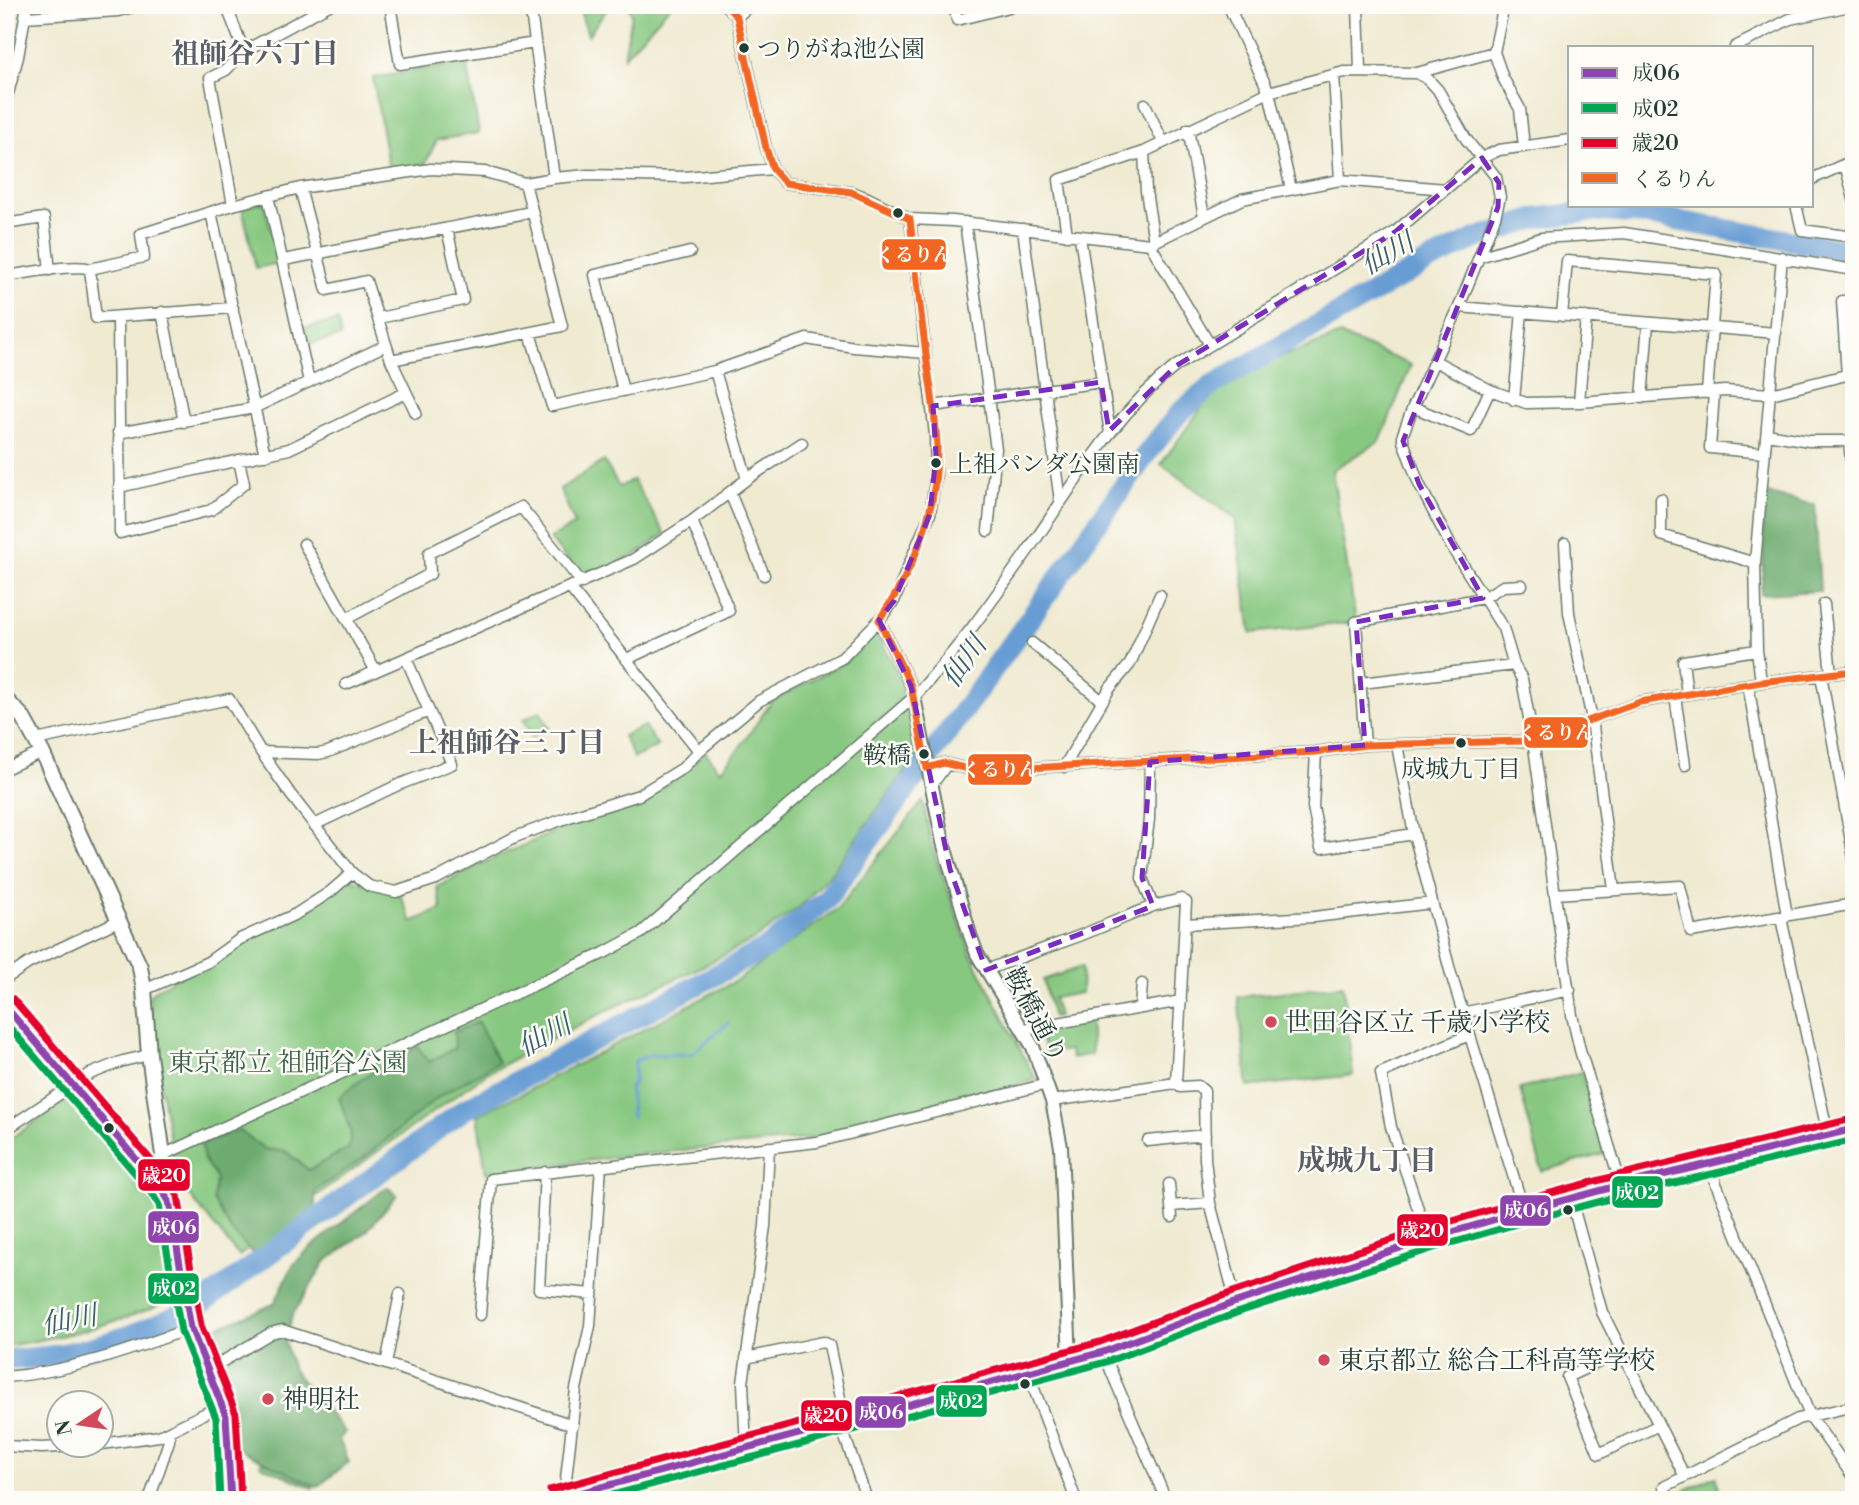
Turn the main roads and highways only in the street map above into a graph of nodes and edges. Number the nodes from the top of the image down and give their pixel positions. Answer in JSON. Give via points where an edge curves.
{"nodes":[{"id":1,"x":5,"y":699,"type":"edge"},
{"id":2,"x":5,"y":1006,"type":"edge"},
{"id":3,"x":163,"y":1155,"type":"road end"},
{"id":4,"x":231,"y":1500,"type":"edge"}],
"edges":[{"from":1,"to":3,"type":"main road","via":[[22,716],[39,746],[140,967]]},
{"from":2,"to":4,"type":"main road","via":[[169,1201],[190,1326],[226,1416]]}]}
